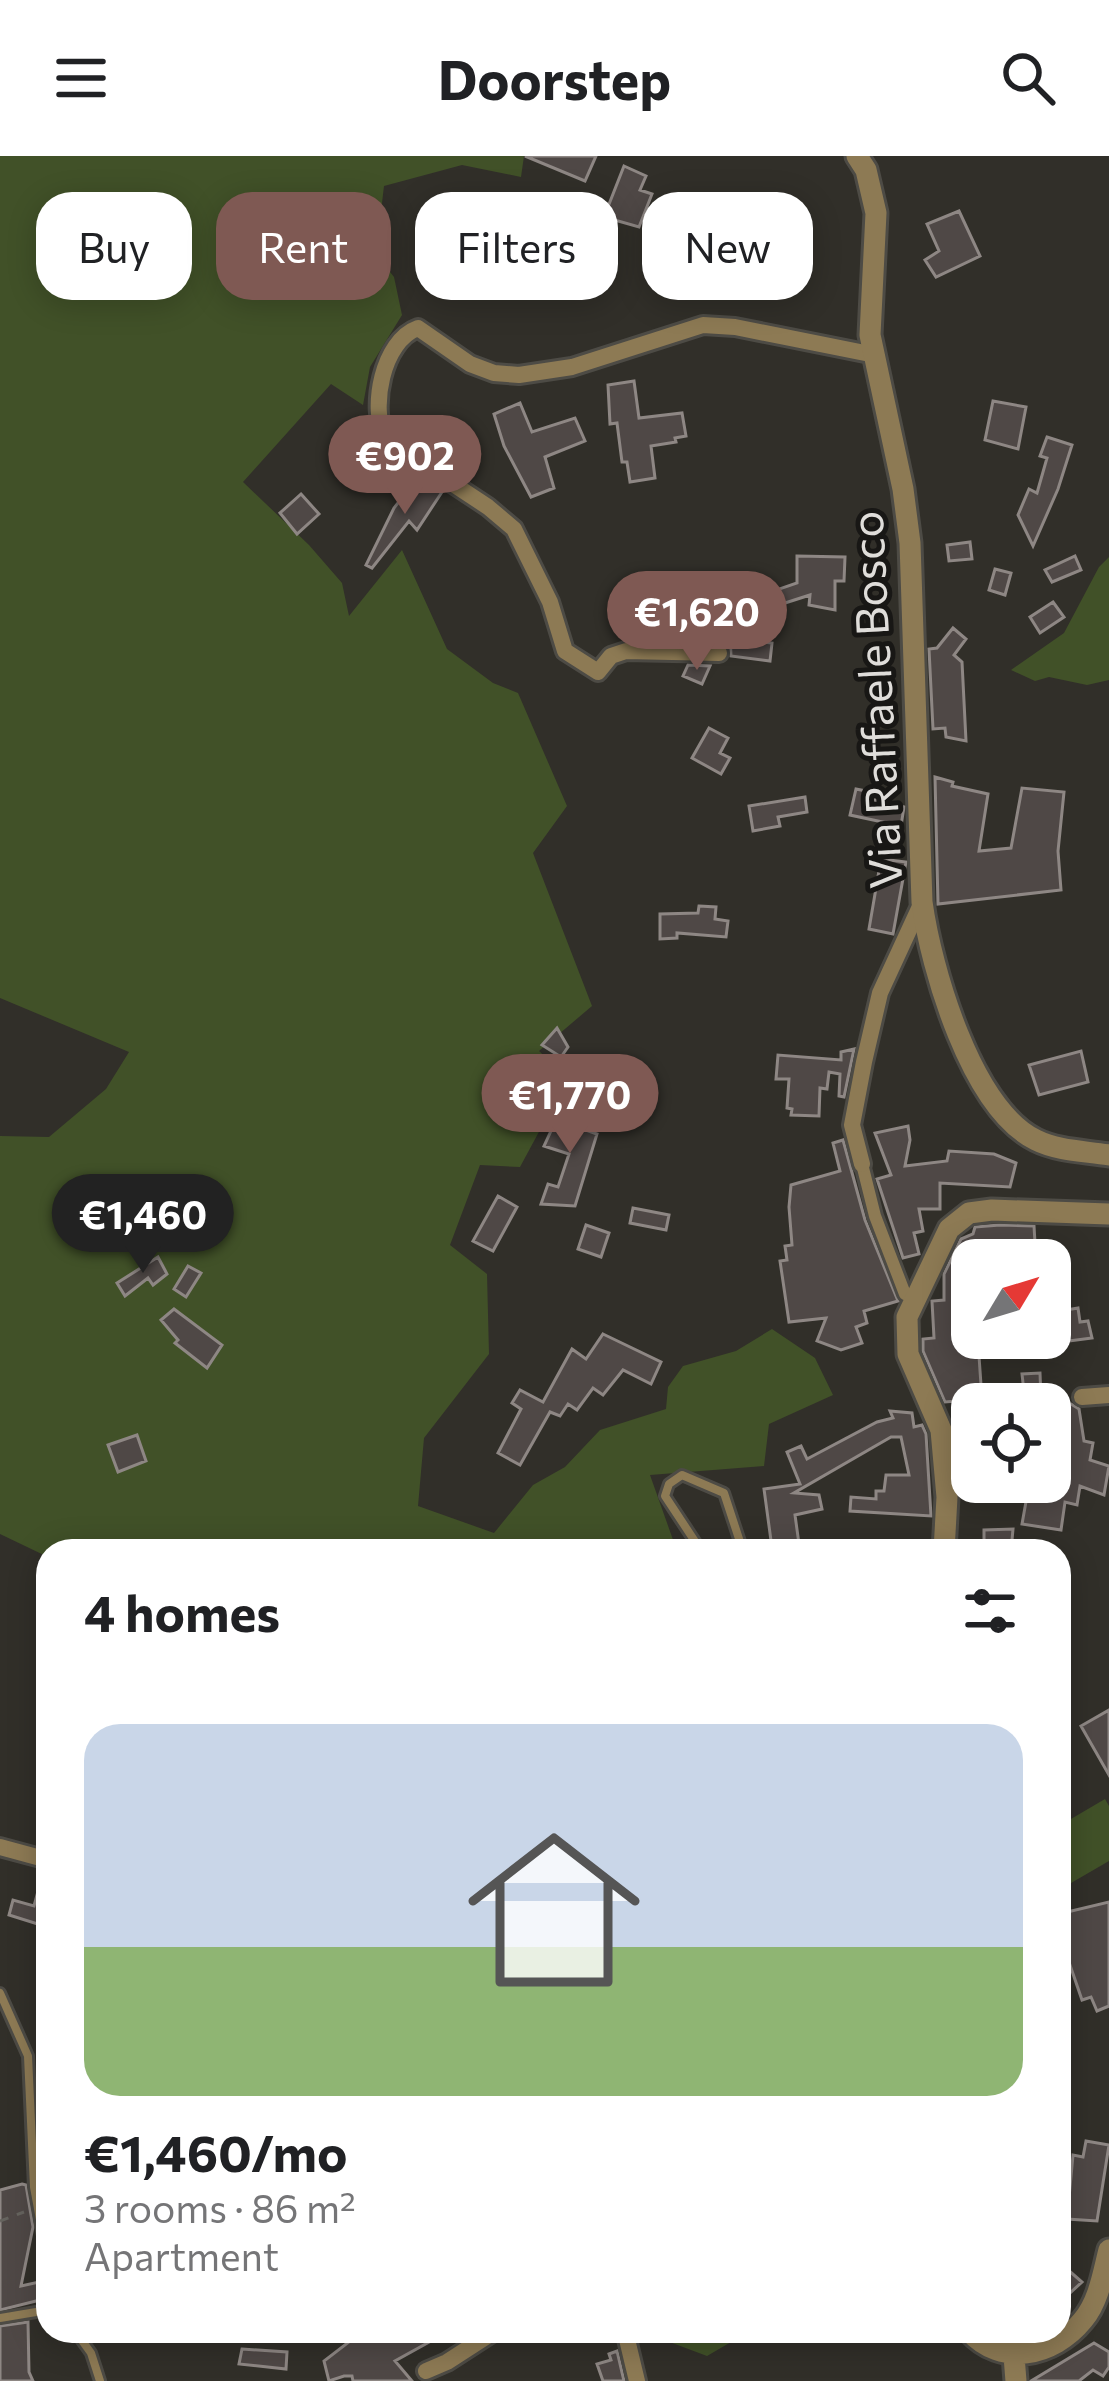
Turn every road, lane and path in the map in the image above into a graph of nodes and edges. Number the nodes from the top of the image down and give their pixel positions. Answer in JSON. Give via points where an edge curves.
{"nodes":[{"id":1,"x":857,"y":156,"type":"edge"},
{"id":2,"x":874,"y":355,"type":"junction"},
{"id":3,"x":719,"y":653,"type":"dead end"},
{"id":4,"x":922,"y":902,"type":"junction"},
{"id":5,"x":1109,"y":1155,"type":"edge"},
{"id":6,"x":862,"y":1164,"type":"joint"},
{"id":7,"x":1109,"y":1214,"type":"edge"},
{"id":8,"x":905,"y":1294,"type":"dead end"},
{"id":9,"x":1109,"y":1395,"type":"edge"},
{"id":10,"x":1082,"y":1397,"type":"dead end"},
{"id":11,"x":693,"y":1539,"type":"edge"},
{"id":12,"x":739,"y":1539,"type":"edge"},
{"id":13,"x":945,"y":1539,"type":"edge"},
{"id":14,"x":0,"y":1847,"type":"edge"},
{"id":15,"x":36,"y":1857,"type":"edge"},
{"id":16,"x":0,"y":1994,"type":"edge"},
{"id":17,"x":36,"y":2178,"type":"edge"},
{"id":18,"x":36,"y":2209,"type":"edge"},
{"id":19,"x":0,"y":2222,"type":"edge"},
{"id":20,"x":1109,"y":2250,"type":"edge"},
{"id":21,"x":36,"y":2311,"type":"edge"},
{"id":22,"x":0,"y":2318,"type":"edge"},
{"id":23,"x":1071,"y":2332,"type":"edge"},
{"id":24,"x":84,"y":2343,"type":"edge"},
{"id":25,"x":476,"y":2343,"type":"edge"},
{"id":26,"x":628,"y":2343,"type":"edge"},
{"id":27,"x":981,"y":2343,"type":"edge"},
{"id":28,"x":1012,"y":2343,"type":"edge"},
{"id":29,"x":1050,"y":2343,"type":"edge"},
{"id":30,"x":1014,"y":2356,"type":"junction"},
{"id":31,"x":426,"y":2371,"type":"dead end"},
{"id":32,"x":100,"y":2381,"type":"edge"},
{"id":33,"x":637,"y":2381,"type":"edge"},
{"id":34,"x":1016,"y":2381,"type":"edge"}],
"edges":[{"from":1,"to":2,"type":"street","name":"Via Raffaele Bosco","via":[[876,213]]},
{"from":2,"to":3,"type":"street","via":[[703,325],[572,368],[519,375],[470,364],[418,328],[399,340],[376,406],[385,439],[514,529],[574,660],[598,672],[626,651]]},
{"from":2,"to":4,"type":"street","name":"Via Raffaele Bosco","via":[[910,543]]},
{"from":4,"to":5,"type":"street","name":"Via Raffaele Bosco","via":[[928,949],[963,1048],[1013,1123],[1054,1147]]},
{"from":4,"to":6,"type":"street","via":[[880,993],[864,1062],[852,1126]]},
{"from":6,"to":8,"type":"street"},
{"from":7,"to":13,"type":"street","via":[[992,1210],[949,1229],[907,1317],[908,1354],[941,1430]]},
{"from":9,"to":10,"type":"street"},
{"from":11,"to":12,"type":"lane","via":[[665,1496],[682,1475],[724,1493]]},
{"from":14,"to":15,"type":"street"},
{"from":16,"to":17,"type":"lane","via":[[28,2056]]},
{"from":18,"to":19,"type":"path"},
{"from":20,"to":23,"type":"street","via":[[1098,2293]]},
{"from":21,"to":22,"type":"lane"},
{"from":24,"to":32,"type":"lane"},
{"from":25,"to":31,"type":"street"},
{"from":26,"to":33,"type":"street"},
{"from":27,"to":30,"type":"street"},
{"from":28,"to":30,"type":"street"},
{"from":29,"to":30,"type":"street"},
{"from":30,"to":34,"type":"street"}]}
